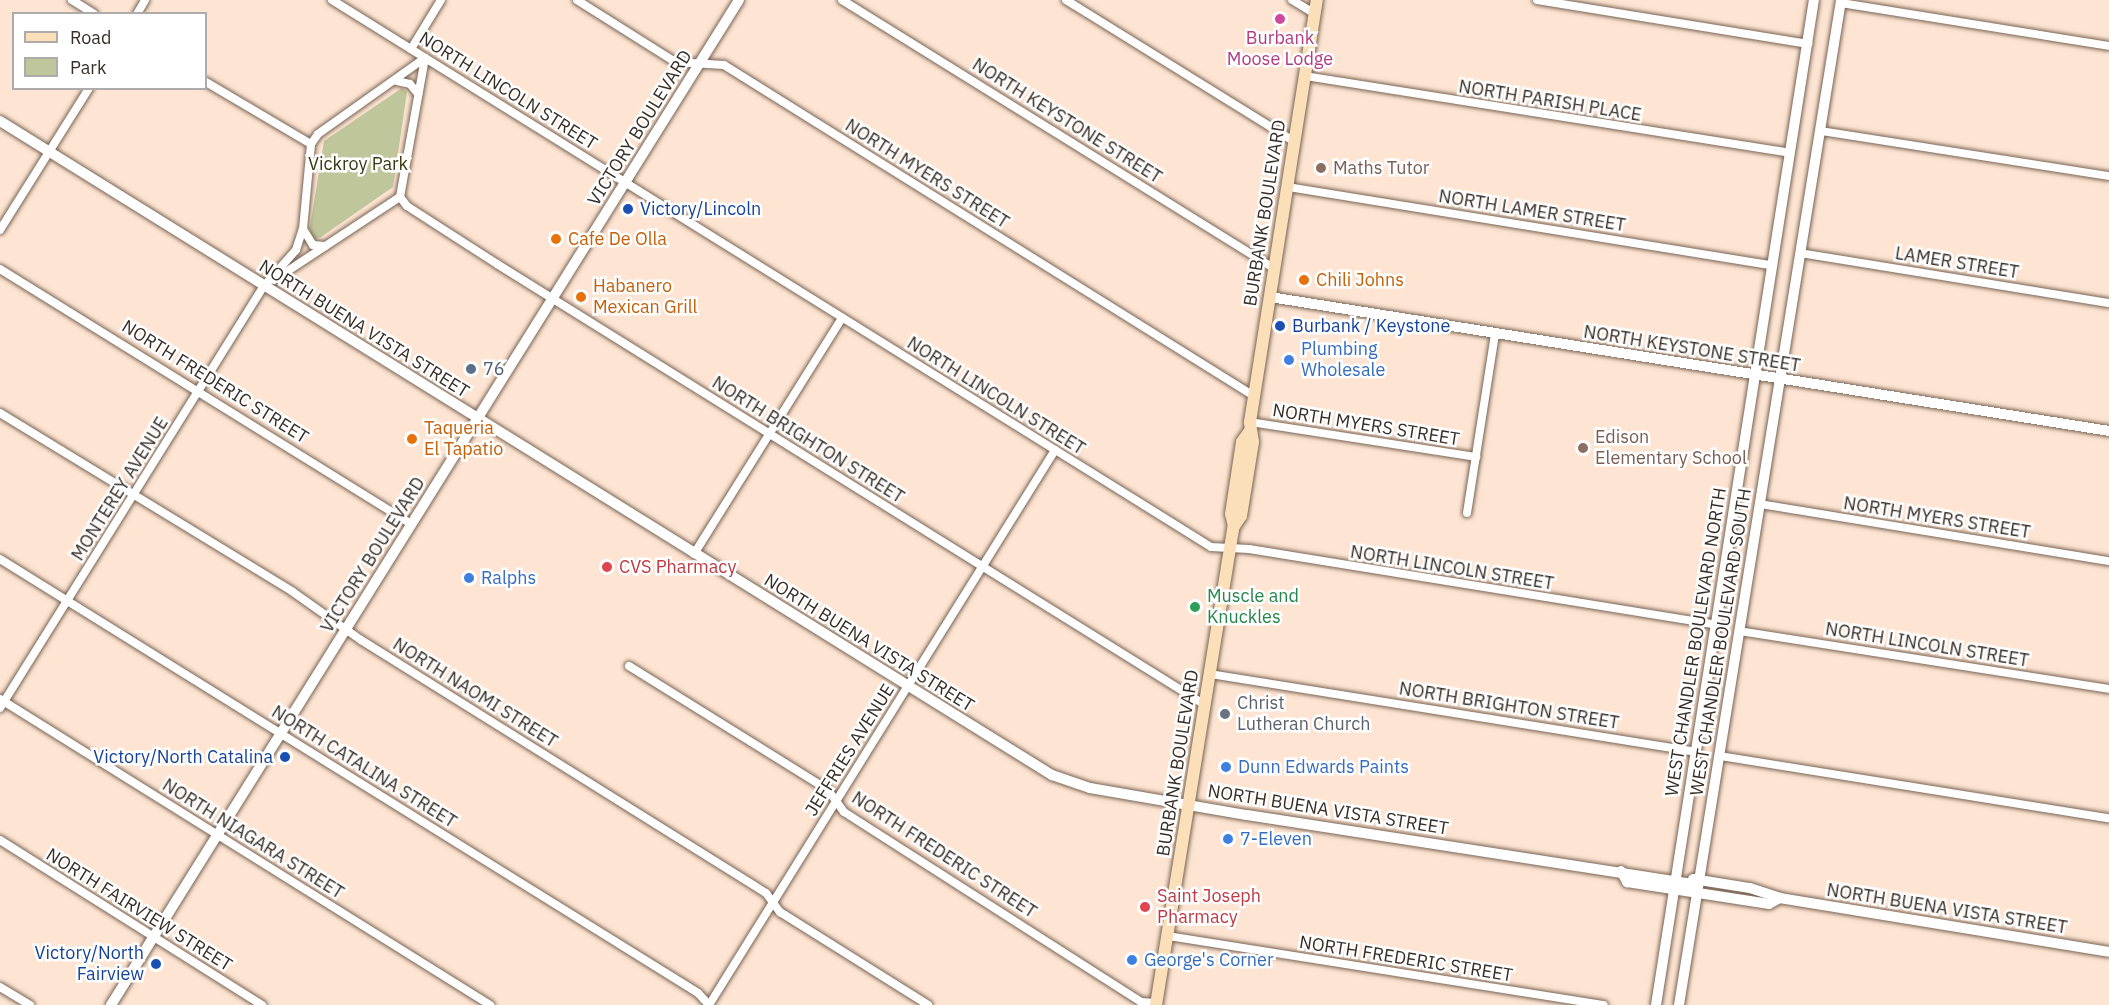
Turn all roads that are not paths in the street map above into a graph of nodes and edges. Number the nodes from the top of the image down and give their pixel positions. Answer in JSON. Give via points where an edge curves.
{"nodes":[{"id":1,"x":72,"y":0,"type":"edge"},
{"id":2,"x":332,"y":0,"type":"edge"},
{"id":3,"x":441,"y":0,"type":"edge"},
{"id":4,"x":576,"y":0,"type":"edge"},
{"id":5,"x":739,"y":0,"type":"edge"},
{"id":6,"x":842,"y":0,"type":"edge"},
{"id":7,"x":1066,"y":0,"type":"edge"},
{"id":8,"x":1292,"y":0,"type":"edge"},
{"id":9,"x":1317,"y":0,"type":"edge"},
{"id":10,"x":1537,"y":0,"type":"edge"},
{"id":11,"x":1814,"y":0,"type":"edge"},
{"id":12,"x":1841,"y":2,"type":"edge"},
{"id":13,"x":91,"y":12,"type":"edge"},
{"id":14,"x":1315,"y":14,"type":"junction"},
{"id":15,"x":1808,"y":44,"type":"junction"},
{"id":16,"x":2109,"y":46,"type":"edge"},
{"id":17,"x":411,"y":49,"type":"junction"},
{"id":18,"x":425,"y":58,"type":"junction"},
{"id":19,"x":699,"y":64,"type":"junction"},
{"id":20,"x":1305,"y":76,"type":"junction"},
{"id":21,"x":397,"y":81,"type":"junction"},
{"id":22,"x":207,"y":83,"type":"edge"},
{"id":23,"x":88,"y":90,"type":"edge"},
{"id":24,"x":418,"y":94,"type":"junction"},
{"id":25,"x":0,"y":121,"type":"edge"},
{"id":26,"x":1821,"y":131,"type":"junction"},
{"id":27,"x":1295,"y":142,"type":"junction"},
{"id":28,"x":311,"y":144,"type":"junction"},
{"id":29,"x":49,"y":152,"type":"junction"},
{"id":30,"x":1789,"y":153,"type":"junction"},
{"id":31,"x":2109,"y":176,"type":"edge"},
{"id":32,"x":626,"y":181,"type":"junction"},
{"id":33,"x":1288,"y":187,"type":"junction"},
{"id":34,"x":400,"y":196,"type":"junction"},
{"id":35,"x":303,"y":229,"type":"junction"},
{"id":36,"x":0,"y":230,"type":"edge"},
{"id":37,"x":325,"y":246,"type":"junction"},
{"id":38,"x":1800,"y":253,"type":"junction"},
{"id":39,"x":1772,"y":265,"type":"junction"},
{"id":40,"x":0,"y":269,"type":"edge"},
{"id":41,"x":1275,"y":269,"type":"junction"},
{"id":42,"x":264,"y":286,"type":"junction"},
{"id":43,"x":1270,"y":297,"type":"junction"},
{"id":44,"x":554,"y":299,"type":"junction"},
{"id":45,"x":2109,"y":303,"type":"edge"},
{"id":46,"x":842,"y":318,"type":"junction"},
{"id":47,"x":1495,"y":335,"type":"junction"},
{"id":48,"x":1755,"y":375,"type":"junction"},
{"id":49,"x":1779,"y":379,"type":"junction"},
{"id":50,"x":201,"y":390,"type":"junction"},
{"id":51,"x":1254,"y":396,"type":"junction"},
{"id":52,"x":0,"y":413,"type":"edge"},
{"id":53,"x":478,"y":420,"type":"junction"},
{"id":54,"x":1250,"y":427,"type":"junction"},
{"id":55,"x":2109,"y":431,"type":"edge"},
{"id":56,"x":769,"y":434,"type":"junction"},
{"id":57,"x":1055,"y":450,"type":"junction"},
{"id":58,"x":1476,"y":457,"type":"junction"},
{"id":59,"x":135,"y":493,"type":"junction"},
{"id":60,"x":1760,"y":504,"type":"junction"},
{"id":61,"x":1467,"y":513,"type":"dead end"},
{"id":62,"x":412,"y":524,"type":"junction"},
{"id":63,"x":1230,"y":548,"type":"junction"},
{"id":64,"x":694,"y":554,"type":"junction"},
{"id":65,"x":0,"y":559,"type":"edge"},
{"id":66,"x":2109,"y":561,"type":"edge"},
{"id":67,"x":982,"y":566,"type":"junction"},
{"id":68,"x":68,"y":601,"type":"junction"},
{"id":69,"x":1716,"y":625,"type":"junction"},
{"id":70,"x":347,"y":627,"type":"junction"},
{"id":71,"x":1739,"y":631,"type":"junction"},
{"id":72,"x":629,"y":666,"type":"dead end"},
{"id":73,"x":1210,"y":674,"type":"junction"},
{"id":74,"x":907,"y":687,"type":"junction"},
{"id":75,"x":2109,"y":689,"type":"edge"},
{"id":76,"x":1,"y":703,"type":"edge"},
{"id":77,"x":1205,"y":705,"type":"junction"},
{"id":78,"x":282,"y":733,"type":"junction"},
{"id":79,"x":1695,"y":752,"type":"junction"},
{"id":80,"x":1720,"y":756,"type":"junction"},
{"id":81,"x":836,"y":800,"type":"junction"},
{"id":82,"x":1189,"y":804,"type":"junction"},
{"id":83,"x":2109,"y":818,"type":"edge"},
{"id":84,"x":218,"y":834,"type":"junction"},
{"id":85,"x":0,"y":840,"type":"edge"},
{"id":86,"x":1674,"y":882,"type":"junction"},
{"id":87,"x":1699,"y":887,"type":"junction"},
{"id":88,"x":773,"y":902,"type":"junction"},
{"id":89,"x":1168,"y":936,"type":"junction"},
{"id":90,"x":153,"y":937,"type":"junction"},
{"id":91,"x":2109,"y":952,"type":"edge"},
{"id":92,"x":0,"y":987,"type":"edge"},
{"id":93,"x":1139,"y":1003,"type":"edge"},
{"id":94,"x":1156,"y":1004,"type":"edge"},
{"id":95,"x":30,"y":1005,"type":"edge"},
{"id":96,"x":111,"y":1005,"type":"edge"},
{"id":97,"x":262,"y":1005,"type":"edge"},
{"id":98,"x":490,"y":1005,"type":"edge"},
{"id":99,"x":709,"y":1005,"type":"edge"},
{"id":100,"x":928,"y":1005,"type":"edge"},
{"id":101,"x":1604,"y":1005,"type":"edge"},
{"id":102,"x":1656,"y":1005,"type":"edge"},
{"id":103,"x":1679,"y":1005,"type":"edge"}],
"edges":[{"from":1,"to":13,"type":"street"},
{"from":2,"to":17,"type":"street","name":"NORTH LINCOLN STREET"},
{"from":3,"to":17,"type":"street"},
{"from":4,"to":19,"type":"street","name":"NORTH MYERS STREET","via":[[675,62]]},
{"from":5,"to":19,"type":"main road","name":"VICTORY BOULEVARD"},
{"from":6,"to":41,"type":"street","name":"NORTH KEYSTONE STREET"},
{"from":7,"to":27,"type":"street"},
{"from":8,"to":14,"type":"street"},
{"from":9,"to":14,"type":"main road","name":"BURBANK BOULEVARD"},
{"from":10,"to":15,"type":"street"},
{"from":11,"to":15,"type":"main road","name":"WEST CHANDLER BOULEVARD NORTH"},
{"from":12,"to":16,"type":"street"},
{"from":12,"to":26,"type":"main road","name":"WEST CHANDLER BOULEVARD SOUTH"},
{"from":14,"to":20,"type":"main road","name":"BURBANK BOULEVARD"},
{"from":15,"to":30,"type":"main road","name":"WEST CHANDLER BOULEVARD NORTH"},
{"from":17,"to":18,"type":"street","name":"NORTH LINCOLN STREET"},
{"from":18,"to":21,"type":"street"},
{"from":18,"to":24,"type":"street"},
{"from":18,"to":32,"type":"street","name":"NORTH LINCOLN STREET"},
{"from":19,"to":32,"type":"main road","name":"VICTORY BOULEVARD"},
{"from":19,"to":51,"type":"street","name":"NORTH MYERS STREET","via":[[724,64]]},
{"from":20,"to":27,"type":"main road","name":"BURBANK BOULEVARD"},
{"from":20,"to":30,"type":"street","name":"NORTH PARISH PLACE"},
{"from":21,"to":24,"type":"street","via":[[410,84]]},
{"from":21,"to":28,"type":"street","via":[[318,134]]},
{"from":22,"to":28,"type":"street"},
{"from":23,"to":29,"type":"street"},
{"from":24,"to":34,"type":"street"},
{"from":25,"to":29,"type":"main road","name":"NORTH BUENA VISTA STREET"},
{"from":26,"to":31,"type":"street"},
{"from":26,"to":38,"type":"main road","name":"WEST CHANDLER BOULEVARD SOUTH"},
{"from":27,"to":33,"type":"main road","name":"BURBANK BOULEVARD"},
{"from":28,"to":35,"type":"street","name":"MONTEREY AVENUE"},
{"from":29,"to":36,"type":"street"},
{"from":29,"to":42,"type":"main road","name":"NORTH BUENA VISTA STREET"},
{"from":30,"to":39,"type":"main road","name":"WEST CHANDLER BOULEVARD NORTH"},
{"from":32,"to":44,"type":"main road","name":"VICTORY BOULEVARD"},
{"from":32,"to":46,"type":"street","name":"NORTH LINCOLN STREET"},
{"from":33,"to":39,"type":"street","name":"NORTH LAMER STREET"},
{"from":33,"to":41,"type":"main road","name":"BURBANK BOULEVARD"},
{"from":34,"to":37,"type":"street"},
{"from":34,"to":44,"type":"street","name":"NORTH BRIGHTON STREET","via":[[407,206]]},
{"from":35,"to":37,"type":"street","via":[[314,245]]},
{"from":35,"to":42,"type":"street","name":"MONTEREY AVENUE","via":[[296,250]]},
{"from":37,"to":42,"type":"street"},
{"from":38,"to":45,"type":"street","name":"LAMER STREET"},
{"from":38,"to":49,"type":"main road","name":"WEST CHANDLER BOULEVARD SOUTH"},
{"from":39,"to":48,"type":"main road","name":"WEST CHANDLER BOULEVARD NORTH"},
{"from":40,"to":50,"type":"street","name":"NORTH FREDERIC STREET"},
{"from":41,"to":43,"type":"main road","name":"BURBANK BOULEVARD"},
{"from":42,"to":50,"type":"street","name":"MONTEREY AVENUE"},
{"from":42,"to":53,"type":"main road","name":"NORTH BUENA VISTA STREET"},
{"from":43,"to":47,"type":"main road","name":"NORTH KEYSTONE STREET"},
{"from":43,"to":51,"type":"main road","name":"BURBANK BOULEVARD"},
{"from":44,"to":53,"type":"main road","name":"VICTORY BOULEVARD"},
{"from":44,"to":56,"type":"street","name":"NORTH BRIGHTON STREET"},
{"from":46,"to":56,"type":"street"},
{"from":46,"to":57,"type":"street","name":"NORTH LINCOLN STREET"},
{"from":47,"to":48,"type":"main road","name":"NORTH KEYSTONE STREET"},
{"from":47,"to":58,"type":"street"},
{"from":48,"to":49,"type":"main road","name":"NORTH KEYSTONE STREET"},
{"from":48,"to":69,"type":"main road","name":"WEST CHANDLER BOULEVARD NORTH"},
{"from":49,"to":55,"type":"main road","name":"NORTH KEYSTONE STREET"},
{"from":49,"to":60,"type":"main road","name":"WEST CHANDLER BOULEVARD SOUTH"},
{"from":50,"to":59,"type":"street","name":"MONTEREY AVENUE"},
{"from":50,"to":62,"type":"street","name":"NORTH FREDERIC STREET"},
{"from":51,"to":54,"type":"main road","name":"BURBANK BOULEVARD"},
{"from":52,"to":59,"type":"street","name":"NORTH NAOMI STREET"},
{"from":53,"to":62,"type":"main road","name":"VICTORY BOULEVARD"},
{"from":53,"to":64,"type":"main road","name":"NORTH BUENA VISTA STREET"},
{"from":54,"to":58,"type":"street","name":"NORTH MYERS STREET"},
{"from":54,"to":63,"type":"main road","name":"BURBANK BOULEVARD","via":[[1242,442]]},
{"from":56,"to":64,"type":"street"},
{"from":56,"to":67,"type":"street","name":"NORTH BRIGHTON STREET"},
{"from":57,"to":63,"type":"street","name":"NORTH LINCOLN STREET","via":[[1211,547]]},
{"from":57,"to":67,"type":"street","name":"JEFFRIES AVENUE"},
{"from":58,"to":61,"type":"street"},
{"from":59,"to":68,"type":"street","name":"MONTEREY AVENUE"},
{"from":59,"to":70,"type":"street","name":"NORTH NAOMI STREET"},
{"from":60,"to":66,"type":"street","name":"NORTH MYERS STREET"},
{"from":60,"to":71,"type":"main road","name":"WEST CHANDLER BOULEVARD SOUTH"},
{"from":62,"to":70,"type":"main road","name":"VICTORY BOULEVARD"},
{"from":63,"to":69,"type":"street","name":"NORTH LINCOLN STREET"},
{"from":63,"to":73,"type":"main road","name":"BURBANK BOULEVARD"},
{"from":64,"to":74,"type":"main road","name":"NORTH BUENA VISTA STREET"},
{"from":65,"to":68,"type":"street","name":"NORTH CATALINA STREET"},
{"from":67,"to":74,"type":"street","name":"JEFFRIES AVENUE"},
{"from":67,"to":77,"type":"street","name":"NORTH BRIGHTON STREET"},
{"from":68,"to":76,"type":"street","name":"MONTEREY AVENUE"},
{"from":68,"to":78,"type":"street","name":"NORTH CATALINA STREET"},
{"from":69,"to":79,"type":"main road","name":"WEST CHANDLER BOULEVARD NORTH"},
{"from":70,"to":78,"type":"main road","name":"VICTORY BOULEVARD"},
{"from":70,"to":88,"type":"street","name":"NORTH NAOMI STREET","via":[[766,893]]},
{"from":71,"to":75,"type":"street","name":"NORTH LINCOLN STREET"},
{"from":71,"to":80,"type":"main road","name":"WEST CHANDLER BOULEVARD SOUTH"},
{"from":72,"to":81,"type":"street","name":"NORTH FREDERIC STREET","via":[[828,790]]},
{"from":73,"to":77,"type":"main road","name":"BURBANK BOULEVARD"},
{"from":73,"to":79,"type":"street","name":"NORTH BRIGHTON STREET"},
{"from":74,"to":81,"type":"street","name":"JEFFRIES AVENUE"},
{"from":74,"to":82,"type":"main road","name":"NORTH BUENA VISTA STREET","via":[[1031,764],[1066,780],[1121,794]]},
{"from":76,"to":84,"type":"street","name":"NORTH NIAGARA STREET"},
{"from":77,"to":82,"type":"main road","name":"BURBANK BOULEVARD"},
{"from":78,"to":84,"type":"main road","name":"VICTORY BOULEVARD"},
{"from":78,"to":99,"type":"street","name":"NORTH CATALINA STREET","via":[[698,993]]},
{"from":79,"to":86,"type":"main road","name":"WEST CHANDLER BOULEVARD NORTH"},
{"from":80,"to":83,"type":"street"},
{"from":80,"to":87,"type":"main road","name":"WEST CHANDLER BOULEVARD SOUTH"},
{"from":81,"to":88,"type":"street","name":"JEFFRIES AVENUE"},
{"from":81,"to":93,"type":"street","name":"NORTH FREDERIC STREET","via":[[844,812]]},
{"from":82,"to":86,"type":"main road","name":"NORTH BUENA VISTA STREET","via":[[1618,871],[1626,868]]},
{"from":82,"to":89,"type":"main road","name":"BURBANK BOULEVARD"},
{"from":84,"to":90,"type":"main road","name":"VICTORY BOULEVARD"},
{"from":84,"to":98,"type":"street","name":"NORTH NIAGARA STREET"},
{"from":85,"to":90,"type":"street","name":"NORTH FAIRVIEW STREET"},
{"from":86,"to":87,"type":"main road","name":"NORTH BUENA VISTA STREET"},
{"from":86,"to":102,"type":"main road","name":"WEST CHANDLER BOULEVARD NORTH"},
{"from":87,"to":91,"type":"main road","name":"NORTH BUENA VISTA STREET","via":[[1769,904],[1776,897]]},
{"from":87,"to":103,"type":"main road","name":"WEST CHANDLER BOULEVARD SOUTH"},
{"from":88,"to":99,"type":"street","name":"JEFFRIES AVENUE"},
{"from":88,"to":100,"type":"street","name":"NORTH NAOMI STREET","via":[[780,912]]},
{"from":89,"to":94,"type":"main road","name":"BURBANK BOULEVARD"},
{"from":89,"to":101,"type":"street","name":"NORTH FREDERIC STREET"},
{"from":90,"to":96,"type":"main road","name":"VICTORY BOULEVARD"},
{"from":90,"to":97,"type":"street","name":"NORTH FAIRVIEW STREET"},
{"from":92,"to":95,"type":"street"},
{"from":93,"to":94,"type":"street","name":"NORTH FREDERIC STREET"}]}
